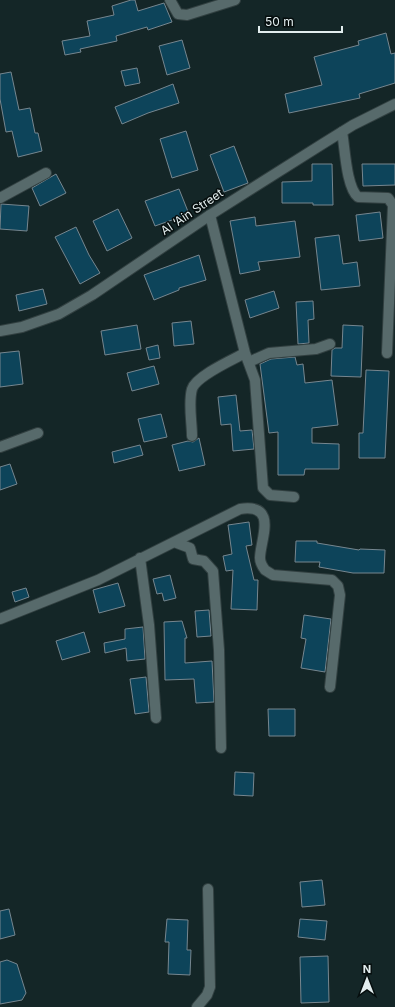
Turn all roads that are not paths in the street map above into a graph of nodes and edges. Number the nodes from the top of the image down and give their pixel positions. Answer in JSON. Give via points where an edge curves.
{"nodes":[{"id":1,"x":170,"y":0,"type":"edge"},
{"id":2,"x":235,"y":0,"type":"edge"},
{"id":3,"x":395,"y":104,"type":"edge"},
{"id":4,"x":342,"y":132,"type":"junction"},
{"id":5,"x":46,"y":173,"type":"dead end"},
{"id":6,"x":0,"y":198,"type":"edge"},
{"id":7,"x":210,"y":215,"type":"junction"},
{"id":8,"x":0,"y":331,"type":"edge"},
{"id":9,"x":330,"y":344,"type":"dead end"},
{"id":10,"x":387,"y":353,"type":"dead end"},
{"id":11,"x":247,"y":358,"type":"junction"},
{"id":12,"x":38,"y":434,"type":"dead end"},
{"id":13,"x":192,"y":436,"type":"dead end"},
{"id":14,"x":0,"y":446,"type":"edge"},
{"id":15,"x":294,"y":497,"type":"dead end"},
{"id":16,"x":174,"y":542,"type":"junction"},
{"id":17,"x":140,"y":558,"type":"junction"},
{"id":18,"x":0,"y":619,"type":"edge"},
{"id":19,"x":330,"y":687,"type":"dead end"},
{"id":20,"x":156,"y":718,"type":"dead end"},
{"id":21,"x":221,"y":748,"type":"dead end"},
{"id":22,"x":208,"y":889,"type":"dead end"},
{"id":23,"x":197,"y":1007,"type":"edge"}],
"edges":[{"from":1,"to":2,"type":"street","via":[[178,14],[187,15]]},
{"from":3,"to":4,"type":"street","name":"Al ‘Ain Street"},
{"from":4,"to":7,"type":"street","name":"Al ‘Ain Street"},
{"from":4,"to":10,"type":"street","via":[[354,194],[358,197],[388,198],[392,205]]},
{"from":5,"to":6,"type":"street"},
{"from":7,"to":8,"type":"street","name":"Al ‘Ain Street","via":[[92,296],[59,314],[22,327]]},
{"from":7,"to":11,"type":"street"},
{"from":9,"to":11,"type":"street","via":[[316,349],[269,353]]},
{"from":11,"to":13,"type":"street","via":[[200,378],[193,385]]},
{"from":11,"to":15,"type":"street","via":[[256,390],[263,488],[270,495]]},
{"from":12,"to":14,"type":"street"},
{"from":16,"to":17,"type":"street"},
{"from":16,"to":19,"type":"street","via":[[240,509],[260,513],[266,525],[260,556],[264,570],[273,575],[327,580],[335,583],[340,590]]},
{"from":16,"to":21,"type":"street","via":[[190,548],[193,560],[204,561],[213,570],[219,650]]},
{"from":17,"to":18,"type":"street","via":[[76,590]]},
{"from":17,"to":20,"type":"street","via":[[149,625]]},
{"from":22,"to":23,"type":"street","via":[[210,987],[208,995]]}]}
